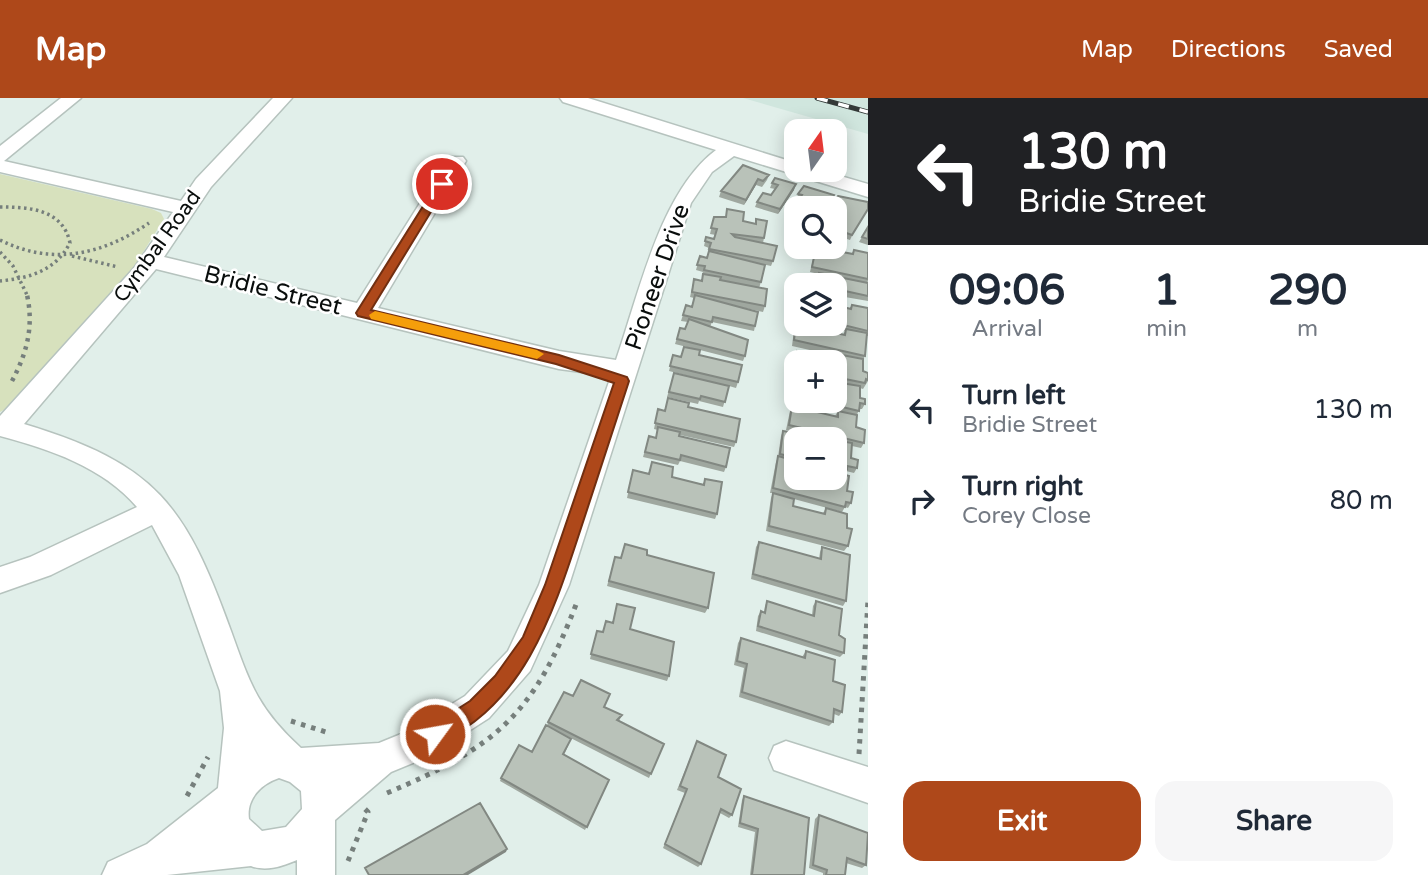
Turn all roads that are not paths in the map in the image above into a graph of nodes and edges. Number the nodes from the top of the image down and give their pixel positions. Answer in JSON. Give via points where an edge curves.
{"nodes":[{"id":1,"x":72,"y":98,"type":"edge"},
{"id":2,"x":283,"y":98,"type":"edge"},
{"id":3,"x":569,"y":98,"type":"edge"},
{"id":4,"x":718,"y":153,"type":"junction"},
{"id":5,"x":0,"y":156,"type":"edge"},
{"id":6,"x":456,"y":162,"type":"dead end"},
{"id":7,"x":0,"y":166,"type":"edge"},
{"id":8,"x":784,"y":166,"type":"edge"},
{"id":9,"x":839,"y":182,"type":"edge"},
{"id":10,"x":868,"y":191,"type":"edge"},
{"id":11,"x":176,"y":206,"type":"junction"},
{"id":12,"x":147,"y":267,"type":"junction"},
{"id":13,"x":363,"y":313,"type":"junction"},
{"id":14,"x":624,"y":375,"type":"junction"},
{"id":15,"x":3,"y":427,"type":"edge"},
{"id":16,"x":152,"y":504,"type":"junction"},
{"id":17,"x":0,"y":580,"type":"edge"},
{"id":18,"x":239,"y":704,"type":"junction"},
{"id":19,"x":786,"y":758,"type":"dead end"},
{"id":20,"x":379,"y":760,"type":"junction"},
{"id":21,"x":295,"y":764,"type":"junction"},
{"id":22,"x":865,"y":784,"type":"edge"},
{"id":23,"x":233,"y":795,"type":"junction"},
{"id":24,"x":319,"y":814,"type":"junction"},
{"id":25,"x":160,"y":857,"type":"junction"},
{"id":26,"x":263,"y":857,"type":"edge"},
{"id":27,"x":121,"y":875,"type":"edge"},
{"id":28,"x":316,"y":875,"type":"edge"}],
"edges":[{"from":1,"to":5,"type":"street"},
{"from":2,"to":11,"type":"street","name":"Cymbal Road"},
{"from":3,"to":4,"type":"street"},
{"from":4,"to":8,"type":"street"},
{"from":4,"to":14,"type":"street","name":"Pioneer Drive","via":[[681,202]]},
{"from":6,"to":13,"type":"street"},
{"from":7,"to":11,"type":"street"},
{"from":9,"to":10,"type":"street"},
{"from":11,"to":12,"type":"street","name":"Cymbal Road"},
{"from":12,"to":13,"type":"street","name":"Bridie Street"},
{"from":12,"to":15,"type":"street","name":"Cymbal Road"},
{"from":13,"to":14,"type":"street","name":"Bridie Street"},
{"from":14,"to":20,"type":"street","name":"Pioneer Drive","via":[[554,585],[519,661],[477,707],[452,725]]},
{"from":15,"to":16,"type":"street","via":[[91,457]]},
{"from":16,"to":17,"type":"street","via":[[115,532]]},
{"from":16,"to":18,"type":"street","via":[[186,555]]},
{"from":18,"to":21,"type":"street","via":[[268,741]]},
{"from":18,"to":23,"type":"street","via":[[240,754]]},
{"from":19,"to":22,"type":"street"},
{"from":20,"to":21,"type":"street","name":"Pioneer Drive"},
{"from":20,"to":24,"type":"street","name":"Pioneer Drive"},
{"from":21,"to":23,"type":"street","via":[[279,761],[253,770]]},
{"from":21,"to":24,"type":"street","via":[[319,788]]},
{"from":23,"to":25,"type":"street"},
{"from":23,"to":26,"type":"street","via":[[230,810],[235,832]]},
{"from":24,"to":26,"type":"street","via":[[310,832]]},
{"from":24,"to":28,"type":"street"},
{"from":25,"to":26,"type":"street"},
{"from":25,"to":27,"type":"street"}]}
